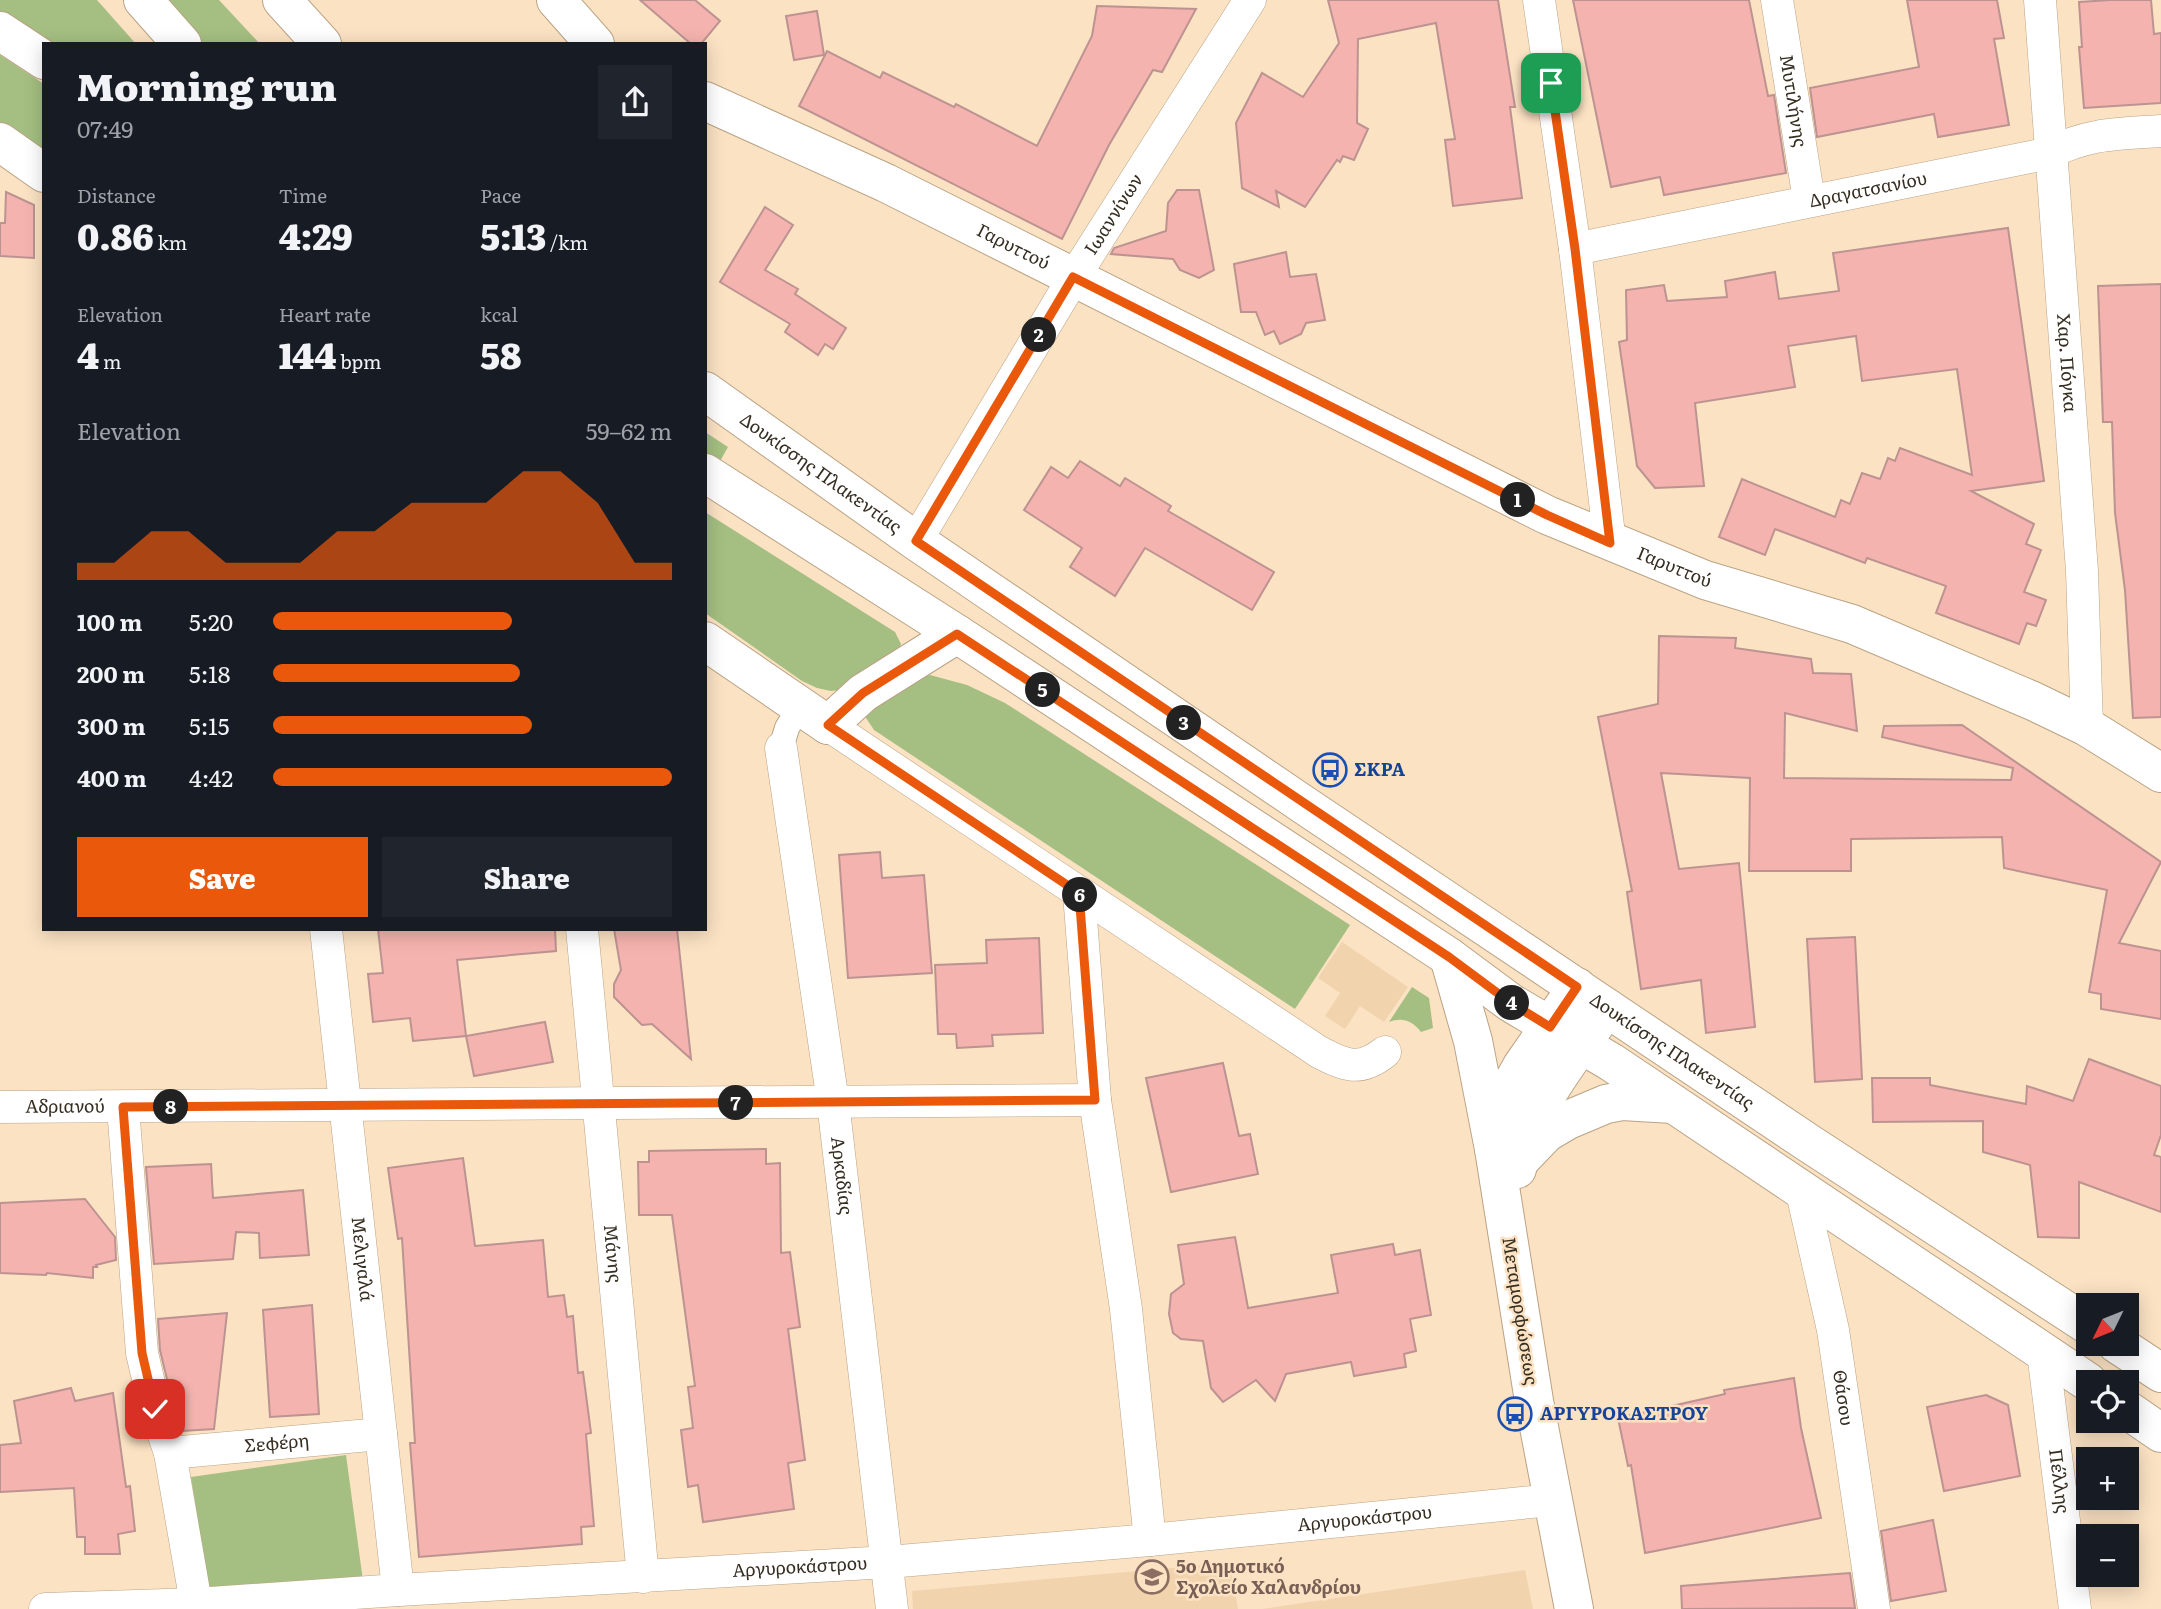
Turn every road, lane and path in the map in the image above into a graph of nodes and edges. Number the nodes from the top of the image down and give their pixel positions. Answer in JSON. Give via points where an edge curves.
{"nodes":[{"id":1,"x":143,"y":0,"type":"edge"},
{"id":2,"x":282,"y":0,"type":"edge"},
{"id":3,"x":556,"y":0,"type":"edge"},
{"id":4,"x":1250,"y":0,"type":"edge"},
{"id":5,"x":1539,"y":0,"type":"edge"},
{"id":6,"x":1777,"y":0,"type":"edge"},
{"id":7,"x":2040,"y":0,"type":"edge"},
{"id":8,"x":0,"y":31,"type":"edge"},
{"id":9,"x":180,"y":42,"type":"edge"},
{"id":10,"x":320,"y":42,"type":"edge"},
{"id":11,"x":593,"y":42,"type":"edge"},
{"id":12,"x":42,"y":59,"type":"edge"},
{"id":13,"x":707,"y":102,"type":"edge"},
{"id":14,"x":2161,"y":131,"type":"edge"},
{"id":15,"x":0,"y":142,"type":"edge"},
{"id":16,"x":2050,"y":153,"type":"junction"},
{"id":17,"x":42,"y":172,"type":"edge"},
{"id":18,"x":1809,"y":200,"type":"junction"},
{"id":19,"x":1575,"y":249,"type":"junction"},
{"id":20,"x":1073,"y":277,"type":"junction"},
{"id":21,"x":707,"y":392,"type":"edge"},
{"id":22,"x":707,"y":474,"type":"edge"},
{"id":23,"x":916,"y":541,"type":"junction"},
{"id":24,"x":1610,"y":543,"type":"junction"},
{"id":25,"x":957,"y":634,"type":"junction"},
{"id":26,"x":707,"y":642,"type":"edge"},
{"id":27,"x":814,"y":716,"type":"junction"},
{"id":28,"x":2087,"y":727,"type":"junction"},
{"id":29,"x":781,"y":748,"type":"joint"},
{"id":30,"x":2161,"y":773,"type":"edge"},
{"id":31,"x":1079,"y":893,"type":"junction"},
{"id":32,"x":326,"y":931,"type":"edge"},
{"id":33,"x":582,"y":931,"type":"edge"},
{"id":34,"x":1449,"y":957,"type":"junction"},
{"id":35,"x":1592,"y":997,"type":"junction"},
{"id":36,"x":1565,"y":1036,"type":"junction"},
{"id":37,"x":1385,"y":1052,"type":"dead end"},
{"id":38,"x":1095,"y":1100,"type":"junction"},
{"id":39,"x":833,"y":1102,"type":"junction"},
{"id":40,"x":598,"y":1103,"type":"junction"},
{"id":41,"x":1673,"y":1104,"type":"junction"},
{"id":42,"x":345,"y":1106,"type":"junction"},
{"id":43,"x":0,"y":1107,"type":"edge"},
{"id":44,"x":123,"y":1107,"type":"junction"},
{"id":45,"x":1507,"y":1155,"type":"junction"},
{"id":46,"x":1801,"y":1188,"type":"junction"},
{"id":47,"x":2076,"y":1317,"type":"edge"},
{"id":48,"x":2043,"y":1352,"type":"junction"},
{"id":49,"x":2135,"y":1356,"type":"edge"},
{"id":50,"x":2161,"y":1373,"type":"edge"},
{"id":51,"x":2076,"y":1374,"type":"edge"},
{"id":52,"x":2139,"y":1418,"type":"edge"},
{"id":53,"x":2161,"y":1433,"type":"edge"},
{"id":54,"x":381,"y":1434,"type":"junction"},
{"id":55,"x":170,"y":1453,"type":"junction"},
{"id":56,"x":1552,"y":1500,"type":"junction"},
{"id":57,"x":1150,"y":1540,"type":"junction"},
{"id":58,"x":888,"y":1562,"type":"junction"},
{"id":59,"x":643,"y":1577,"type":"junction"},
{"id":60,"x":398,"y":1590,"type":"junction"},
{"id":61,"x":196,"y":1606,"type":"edge"},
{"id":62,"x":45,"y":1609,"type":"edge"},
{"id":63,"x":892,"y":1609,"type":"edge"},
{"id":64,"x":1574,"y":1609,"type":"edge"},
{"id":65,"x":1874,"y":1609,"type":"edge"},
{"id":66,"x":2075,"y":1609,"type":"edge"}],
"edges":[{"from":1,"to":9,"type":"main road"},
{"from":2,"to":10,"type":"main road"},
{"from":3,"to":11,"type":"main road"},
{"from":4,"to":20,"type":"street","name":"Ιωαννίνων"},
{"from":5,"to":19,"type":"street"},
{"from":6,"to":18,"type":"street","name":"Μυτιλήνης"},
{"from":7,"to":16,"type":"street","name":"Χαρ. Πόγκα"},
{"from":8,"to":12,"type":"main road"},
{"from":13,"to":20,"type":"main road","name":"Γαρυττού","via":[[886,183]]},
{"from":14,"to":16,"type":"street","name":"Δραγατσανίου","via":[[2096,135]]},
{"from":15,"to":17,"type":"main road"},
{"from":16,"to":18,"type":"street","name":"Δραγατσανίου"},
{"from":16,"to":28,"type":"street","name":"Χαρ. Πόγκα","via":[[2082,571]]},
{"from":18,"to":19,"type":"street","name":"Δραγατσανίου"},
{"from":19,"to":24,"type":"street"},
{"from":20,"to":23,"type":"street","name":"Ιωαννίνων"},
{"from":20,"to":24,"type":"main road","name":"Γαρυττού"},
{"from":21,"to":23,"type":"main road","name":"Δουκίσσης Πλακεντίας"},
{"from":22,"to":25,"type":"main road"},
{"from":23,"to":35,"type":"main road","name":"Δουκίσσης Πλακεντίας"},
{"from":24,"to":28,"type":"main road","name":"Γαρυττού","via":[[1705,580],[1852,624]]},
{"from":25,"to":27,"type":"main road","via":[[863,693]]},
{"from":25,"to":34,"type":"main road"},
{"from":26,"to":27,"type":"main road"},
{"from":27,"to":29,"type":"street","name":"Αρκαδίας","via":[[787,728]]},
{"from":27,"to":31,"type":"street"},
{"from":28,"to":30,"type":"main road","name":"Γαρυττού"},
{"from":29,"to":39,"type":"street","name":"Αρκαδίας"},
{"from":31,"to":37,"type":"street","via":[[1337,1062],[1355,1066],[1372,1062]]},
{"from":31,"to":38,"type":"street"},
{"from":32,"to":42,"type":"street","name":"Μελιγαλά"},
{"from":33,"to":40,"type":"street","name":"Μάνης"},
{"from":34,"to":36,"type":"main road"},
{"from":34,"to":45,"type":"main road"},
{"from":35,"to":36,"type":"main road","name":"Μεταμορφώσεως"},
{"from":35,"to":47,"type":"main road","name":"Δουκίσσης Πλακεντίας"},
{"from":36,"to":41,"type":"main road"},
{"from":36,"to":45,"type":"main road","name":"Μεταμορφώσεως","via":[[1551,1087],[1523,1140]]},
{"from":38,"to":39,"type":"street","name":"Αδριανού"},
{"from":38,"to":57,"type":"street","via":[[1126,1309]]},
{"from":39,"to":40,"type":"street","name":"Αδριανού"},
{"from":39,"to":58,"type":"street","name":"Αρκαδίας"},
{"from":40,"to":42,"type":"street","name":"Αδριανού"},
{"from":40,"to":59,"type":"street","name":"Μάνης"},
{"from":41,"to":45,"type":"main road","via":[[1606,1104]]},
{"from":41,"to":46,"type":"main road"},
{"from":42,"to":44,"type":"street","name":"Αδριανού"},
{"from":42,"to":54,"type":"street","name":"Μελιγαλά"},
{"from":43,"to":44,"type":"street","name":"Αδριανού"},
{"from":44,"to":55,"type":"street","via":[[142,1353]]},
{"from":45,"to":56,"type":"main road","name":"Μεταμορφώσεως","via":[[1506,1219]]},
{"from":46,"to":48,"type":"main road"},
{"from":46,"to":65,"type":"street","name":"Θάσου","via":[[1833,1330]]},
{"from":48,"to":51,"type":"main road"},
{"from":48,"to":66,"type":"street","name":"Πέλλης"},
{"from":49,"to":50,"type":"main road"},
{"from":52,"to":53,"type":"main road"},
{"from":54,"to":55,"type":"street","name":"Σεφέρη"},
{"from":54,"to":60,"type":"street","name":"Μελιγαλά"},
{"from":55,"to":61,"type":"street"},
{"from":56,"to":57,"type":"street","name":"Αργυροκάστρου"},
{"from":56,"to":64,"type":"main road","name":"Μεταμορφώσεως"},
{"from":57,"to":58,"type":"street","name":"Αργυροκάστρου"},
{"from":58,"to":59,"type":"street","name":"Αργυροκάστρου"},
{"from":58,"to":63,"type":"street","name":"Αρκαδίας"},
{"from":59,"to":60,"type":"street","name":"Αργυροκάστρου"},
{"from":60,"to":61,"type":"street","name":"Αργυροκάστρου"},
{"from":61,"to":62,"type":"street","name":"Αργυροκάστρου"}]}
